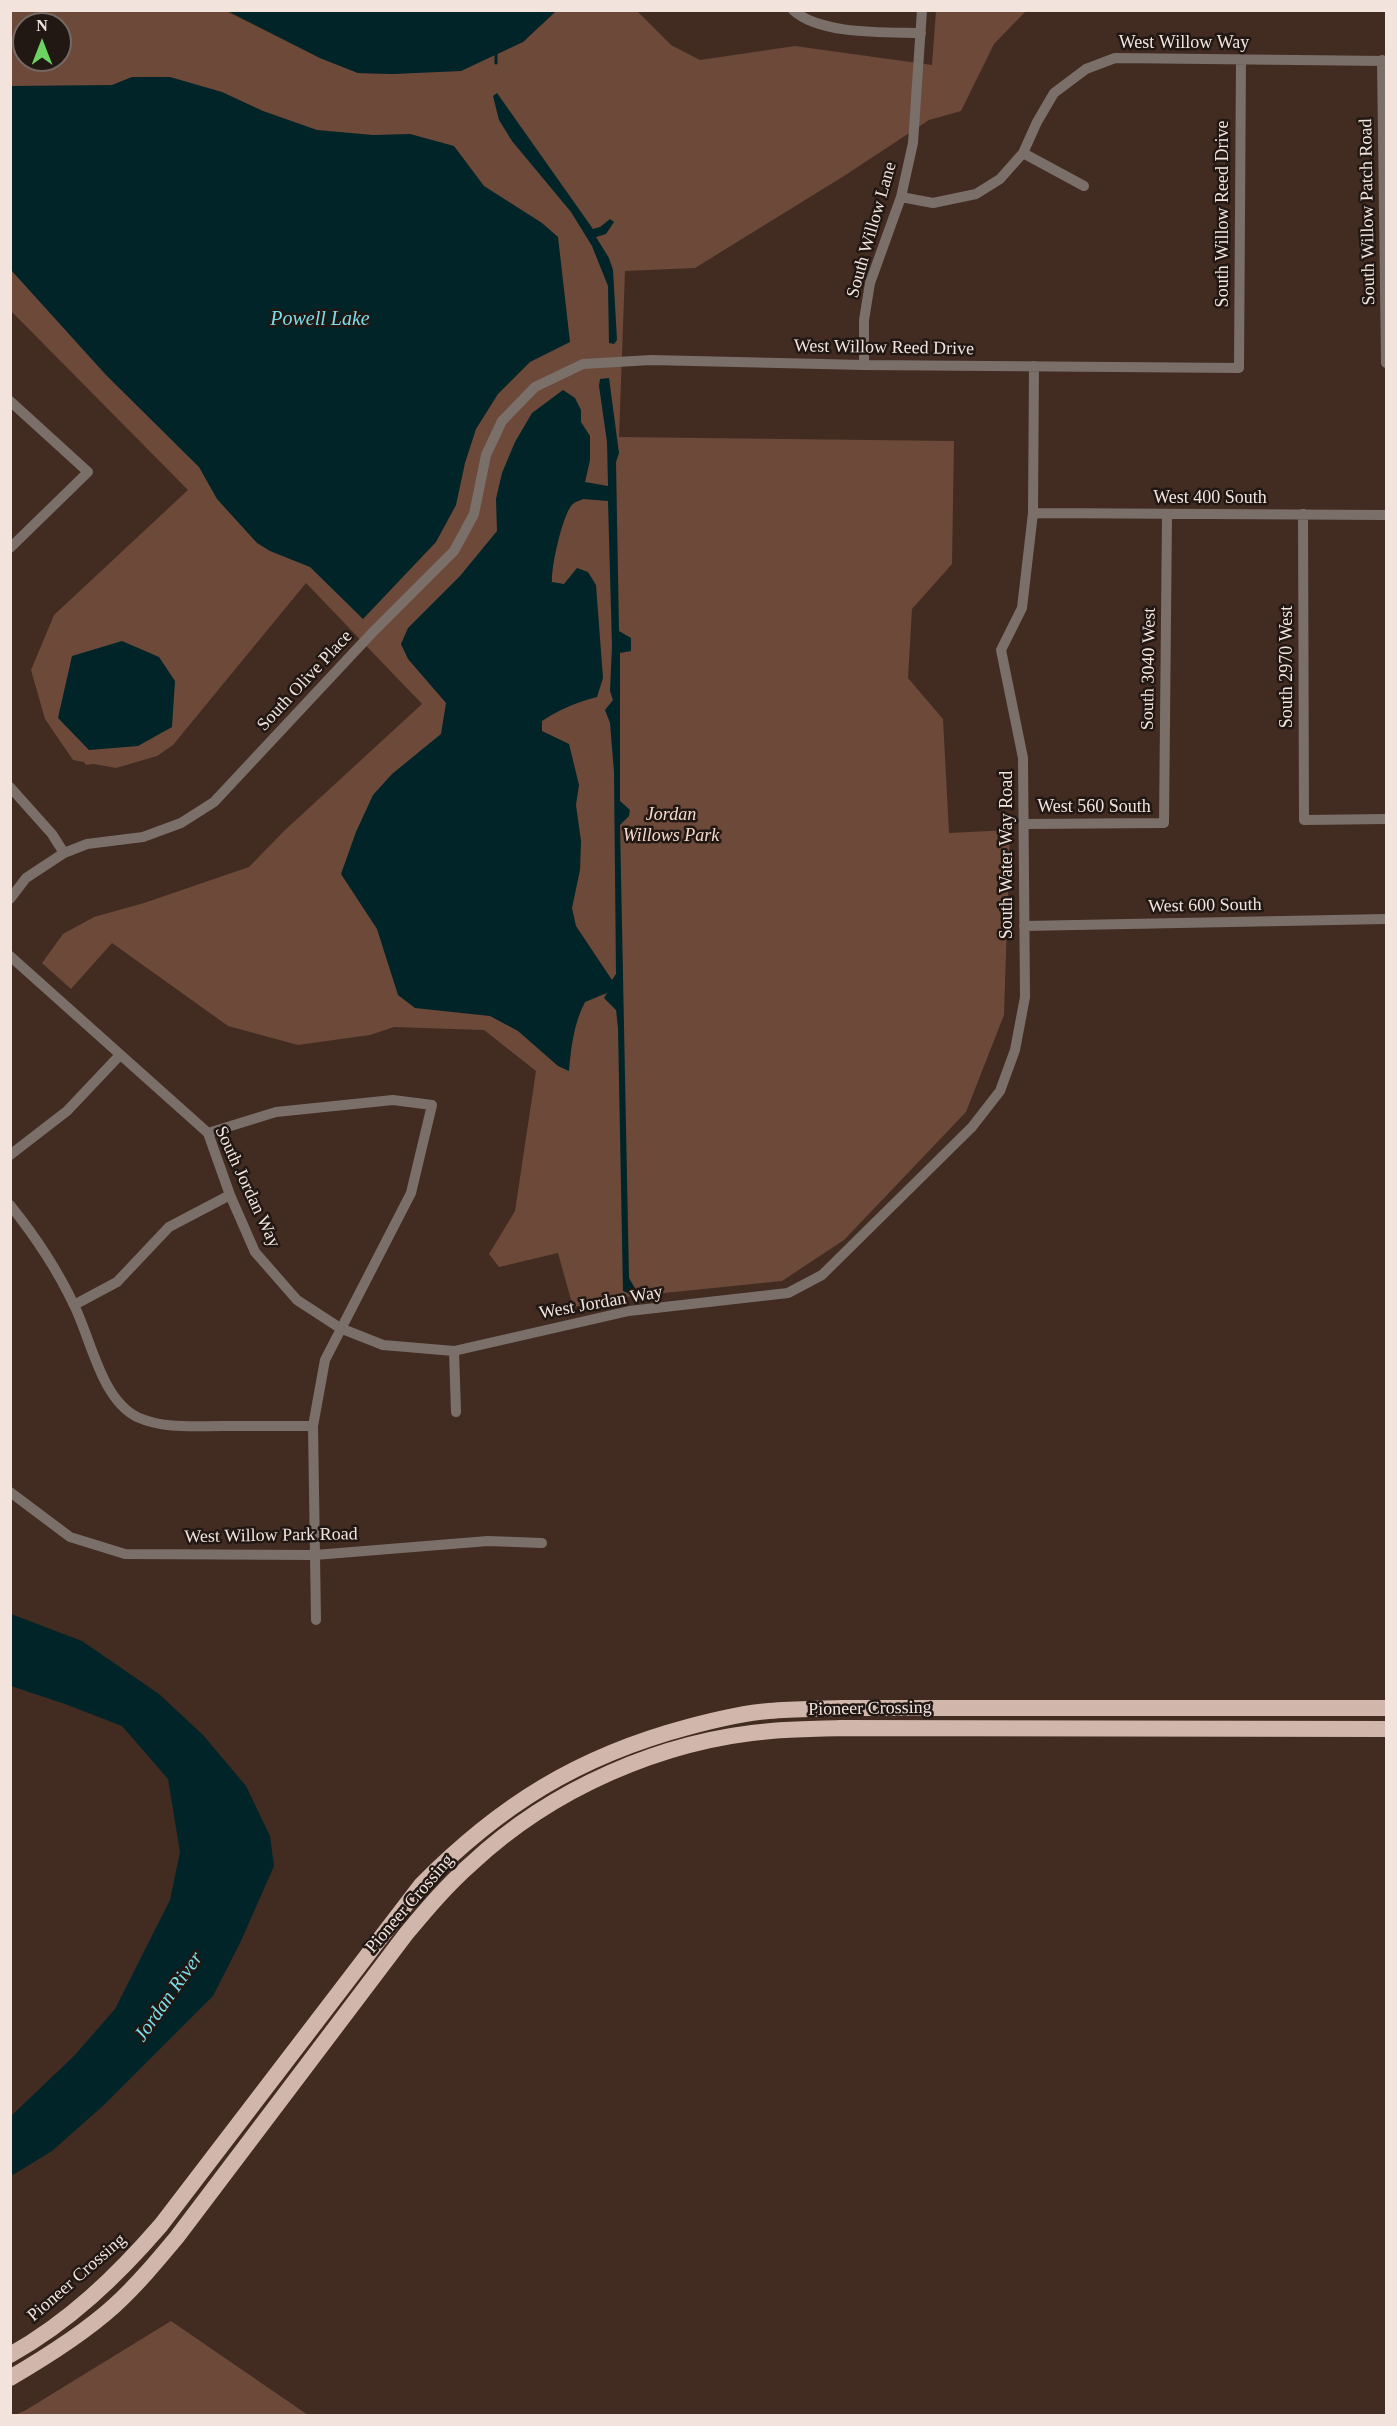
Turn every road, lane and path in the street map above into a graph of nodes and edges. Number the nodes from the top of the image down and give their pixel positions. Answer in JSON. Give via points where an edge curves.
{"nodes":[{"id":1,"x":793,"y":10,"type":"edge"},
{"id":2,"x":922,"y":10,"type":"edge"},
{"id":3,"x":921,"y":33,"type":"junction"},
{"id":4,"x":1241,"y":59,"type":"junction"},
{"id":5,"x":1384,"y":61,"type":"edge"},
{"id":6,"x":1023,"y":153,"type":"junction"},
{"id":7,"x":1084,"y":186,"type":"dead end"},
{"id":8,"x":901,"y":197,"type":"junction"},
{"id":9,"x":1385,"y":214,"type":"edge"},
{"id":10,"x":1386,"y":363,"type":"edge"},
{"id":11,"x":864,"y":364,"type":"junction"},
{"id":12,"x":1034,"y":366,"type":"junction"},
{"id":13,"x":1239,"y":368,"type":"joint"},
{"id":14,"x":535,"y":387,"type":"joint"},
{"id":15,"x":10,"y":401,"type":"edge"},
{"id":16,"x":1033,"y":513,"type":"junction"},
{"id":17,"x":1303,"y":514,"type":"junction"},
{"id":18,"x":1167,"y":515,"type":"junction"},
{"id":19,"x":1386,"y":515,"type":"edge"},
{"id":20,"x":10,"y":548,"type":"edge"},
{"id":21,"x":10,"y":787,"type":"edge"},
{"id":22,"x":1386,"y":819,"type":"edge"},
{"id":23,"x":1164,"y":823,"type":"joint"},
{"id":24,"x":1025,"y":824,"type":"junction"},
{"id":25,"x":64,"y":853,"type":"junction"},
{"id":26,"x":10,"y":899,"type":"edge"},
{"id":27,"x":1386,"y":919,"type":"edge"},
{"id":28,"x":1024,"y":926,"type":"junction"},
{"id":29,"x":10,"y":956,"type":"edge"},
{"id":30,"x":120,"y":1055,"type":"junction"},
{"id":31,"x":208,"y":1133,"type":"junction"},
{"id":32,"x":10,"y":1155,"type":"edge"},
{"id":33,"x":230,"y":1195,"type":"junction"},
{"id":34,"x":10,"y":1205,"type":"edge"},
{"id":35,"x":822,"y":1275,"type":"joint"},
{"id":36,"x":74,"y":1305,"type":"junction"},
{"id":37,"x":340,"y":1328,"type":"junction"},
{"id":38,"x":383,"y":1345,"type":"joint"},
{"id":39,"x":454,"y":1351,"type":"junction"},
{"id":40,"x":456,"y":1413,"type":"dead end"},
{"id":41,"x":313,"y":1426,"type":"junction"},
{"id":42,"x":13,"y":1494,"type":"edge"},
{"id":43,"x":542,"y":1543,"type":"dead end"},
{"id":44,"x":315,"y":1555,"type":"junction"},
{"id":45,"x":316,"y":1620,"type":"dead end"},
{"id":46,"x":1386,"y":1708,"type":"edge"},
{"id":47,"x":1386,"y":1729,"type":"edge"},
{"id":48,"x":10,"y":2355,"type":"edge"},
{"id":49,"x":10,"y":2378,"type":"edge"}],
"edges":[{"from":1,"to":3,"type":"street","via":[[798,16],[839,30]]},
{"from":2,"to":3,"type":"street","name":"South Willow Lane"},
{"from":3,"to":8,"type":"street","name":"South Willow Lane","via":[[913,143]]},
{"from":4,"to":5,"type":"street","name":"West Willow Way"},
{"from":4,"to":6,"type":"street","name":"West Willow Way","via":[[1115,58],[1086,69],[1054,93]]},
{"from":4,"to":13,"type":"street","name":"South Willow Reed Drive"},
{"from":5,"to":9,"type":"street","name":"South Willow Patch Road"},
{"from":6,"to":7,"type":"street"},
{"from":6,"to":8,"type":"street","name":"West Willow Way","via":[[1000,178],[976,194],[933,203]]},
{"from":8,"to":11,"type":"street","name":"South Willow Lane","via":[[870,283],[864,320]]},
{"from":9,"to":10,"type":"street","name":"South Willow Patch Road"},
{"from":11,"to":12,"type":"street","name":"West Willow Reed Drive"},
{"from":11,"to":14,"type":"street","name":"West Willow Reed Drive","via":[[651,360],[584,364]]},
{"from":12,"to":13,"type":"street","name":"West Willow Reed Drive"},
{"from":12,"to":16,"type":"street","name":"South Water Way Road"},
{"from":14,"to":25,"type":"street","name":"South Olive Place","via":[[502,421],[486,455],[474,513],[454,551],[214,802],[181,823],[143,837],[87,844]]},
{"from":15,"to":20,"type":"street","via":[[88,472]]},
{"from":16,"to":18,"type":"street","name":"West 400 South"},
{"from":16,"to":24,"type":"street","name":"South Water Way Road","via":[[1022,608],[1001,650],[1023,758]]},
{"from":17,"to":18,"type":"street","name":"West 400 South"},
{"from":17,"to":19,"type":"street","name":"West 400 South"},
{"from":17,"to":22,"type":"street","name":"South 2970 West","via":[[1304,820]]},
{"from":18,"to":23,"type":"street","name":"South 3040 West"},
{"from":21,"to":25,"type":"street"},
{"from":23,"to":24,"type":"street","name":"West 560 South"},
{"from":24,"to":28,"type":"street","name":"South Water Way Road"},
{"from":25,"to":26,"type":"street","name":"South Olive Place","via":[[26,878]]},
{"from":27,"to":28,"type":"street","name":"West 600 South"},
{"from":28,"to":35,"type":"street","name":"South Water Way Road","via":[[1025,997],[1015,1050],[1000,1091],[972,1127]]},
{"from":29,"to":30,"type":"street","name":"South Jordan Way"},
{"from":30,"to":31,"type":"street","name":"South Jordan Way"},
{"from":30,"to":32,"type":"street","via":[[67,1111]]},
{"from":31,"to":33,"type":"street","name":"South Jordan Way"},
{"from":31,"to":37,"type":"street","via":[[276,1112],[393,1100],[432,1105],[411,1193]]},
{"from":33,"to":36,"type":"street","via":[[169,1227],[117,1282]]},
{"from":33,"to":37,"type":"street","name":"South Jordan Way","via":[[255,1252],[297,1300]]},
{"from":34,"to":36,"type":"street","via":[[36,1237]]},
{"from":35,"to":39,"type":"street","name":"West Jordan Way","via":[[788,1293],[629,1311]]},
{"from":36,"to":41,"type":"street","via":[[112,1395],[138,1418],[179,1426]]},
{"from":37,"to":38,"type":"street","name":"South Jordan Way"},
{"from":37,"to":41,"type":"street","via":[[325,1360]]},
{"from":38,"to":39,"type":"street","name":"West Jordan Way"},
{"from":39,"to":40,"type":"street"},
{"from":41,"to":44,"type":"street"},
{"from":42,"to":44,"type":"street","name":"West Willow Park Road","via":[[70,1537],[125,1554]]},
{"from":43,"to":44,"type":"street","name":"West Willow Park Road","via":[[488,1541]]},
{"from":44,"to":45,"type":"street"},
{"from":46,"to":48,"type":"highway","name":"Pioneer Crossing","via":[[767,1711],[712,1720],[604,1755],[522,1798],[458,1848],[421,1885],[129,2262],[64,2321]]},
{"from":47,"to":49,"type":"highway","name":"Pioneer Crossing","via":[[770,1731],[660,1754],[613,1772],[532,1817],[471,1863],[406,1934],[142,2279],[79,2334]]}]}
